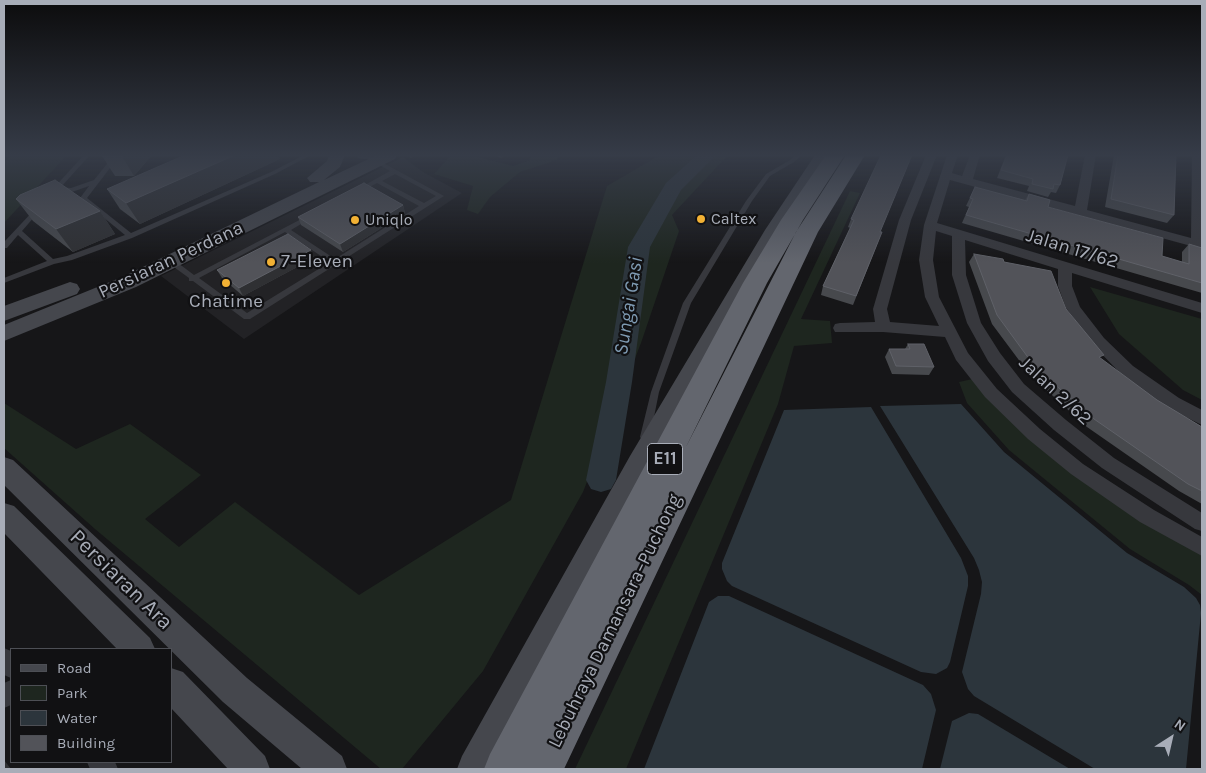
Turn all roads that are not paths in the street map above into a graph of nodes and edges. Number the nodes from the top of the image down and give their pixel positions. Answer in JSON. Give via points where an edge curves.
{"nodes":[{"id":1,"x":54,"y":191,"type":"edge"},
{"id":2,"x":88,"y":191,"type":"edge"},
{"id":3,"x":231,"y":191,"type":"edge"},
{"id":4,"x":288,"y":191,"type":"edge"},
{"id":5,"x":307,"y":191,"type":"edge"},
{"id":6,"x":359,"y":191,"type":"edge"},
{"id":7,"x":397,"y":191,"type":"edge"},
{"id":8,"x":432,"y":191,"type":"edge"},
{"id":9,"x":756,"y":191,"type":"edge"},
{"id":10,"x":799,"y":191,"type":"edge"},
{"id":11,"x":811,"y":191,"type":"edge"},
{"id":12,"x":833,"y":191,"type":"edge"},
{"id":13,"x":917,"y":191,"type":"edge"},
{"id":14,"x":939,"y":191,"type":"edge"},
{"id":15,"x":1003,"y":191,"type":"edge"},
{"id":16,"x":1084,"y":191,"type":"edge"},
{"id":17,"x":1199,"y":191,"type":"edge"},
{"id":18,"x":353,"y":194,"type":"edge"},
{"id":19,"x":50,"y":196,"type":"edge"},
{"id":20,"x":44,"y":203,"type":"edge"},
{"id":21,"x":424,"y":206,"type":"junction"},
{"id":22,"x":319,"y":212,"type":"edge"},
{"id":23,"x":1080,"y":212,"type":"junction"},
{"id":24,"x":930,"y":225,"type":"junction"},
{"id":25,"x":285,"y":230,"type":"junction"},
{"id":26,"x":18,"y":231,"type":"junction"},
{"id":27,"x":958,"y":234,"type":"junction"},
{"id":28,"x":130,"y":236,"type":"junction"},
{"id":29,"x":1199,"y":244,"type":"edge"},
{"id":30,"x":4,"y":246,"type":"edge"},
{"id":31,"x":52,"y":262,"type":"junction"},
{"id":32,"x":171,"y":262,"type":"junction"},
{"id":33,"x":335,"y":262,"type":"junction"},
{"id":34,"x":1065,"y":266,"type":"junction"},
{"id":35,"x":192,"y":279,"type":"junction"},
{"id":36,"x":4,"y":281,"type":"edge"},
{"id":37,"x":82,"y":285,"type":"junction"},
{"id":38,"x":1202,"y":308,"type":"edge"},
{"id":39,"x":4,"y":314,"type":"edge"},
{"id":40,"x":4,"y":320,"type":"edge"},
{"id":41,"x":883,"y":327,"type":"junction"},
{"id":42,"x":840,"y":328,"type":"dead end"},
{"id":43,"x":948,"y":332,"type":"junction"},
{"id":44,"x":4,"y":333,"type":"edge"},
{"id":45,"x":1018,"y":388,"type":"junction"},
{"id":46,"x":991,"y":393,"type":"junction"},
{"id":47,"x":1202,"y":418,"type":"edge"},
{"id":48,"x":639,"y":464,"type":"junction"},
{"id":49,"x":4,"y":468,"type":"edge"},
{"id":50,"x":4,"y":515,"type":"edge"},
{"id":51,"x":1202,"y":523,"type":"edge"},
{"id":52,"x":1202,"y":547,"type":"edge"},
{"id":53,"x":157,"y":615,"type":"junction"},
{"id":54,"x":134,"y":644,"type":"edge"},
{"id":55,"x":172,"y":685,"type":"edge"},
{"id":56,"x":252,"y":769,"type":"edge"},
{"id":57,"x":329,"y":769,"type":"edge"},
{"id":58,"x":475,"y":769,"type":"edge"},
{"id":59,"x":505,"y":769,"type":"edge"},
{"id":60,"x":542,"y":769,"type":"edge"}],
"edges":[{"from":1,"to":19,"type":"lane"},
{"from":2,"to":28,"type":"lane","via":[[82,198]]},
{"from":3,"to":28,"type":"lane"},
{"from":4,"to":37,"type":"main road","name":"Persiaran Perdana","via":[[120,271]]},
{"from":5,"to":32,"type":"main road","name":"Persiaran Perdana"},
{"from":6,"to":18,"type":"lane"},
{"from":7,"to":21,"type":"lane"},
{"from":8,"to":21,"type":"lane","via":[[441,196]]},
{"from":9,"to":48,"type":"lane","via":[[687,303],[655,392]]},
{"from":10,"to":48,"type":"main road"},
{"from":11,"to":59,"type":"highway","number":"E11","via":[[756,283]]},
{"from":12,"to":60,"type":"highway","name":"Lebuhraya Damansara–Puchong","number":"E11","via":[[807,232]]},
{"from":13,"to":41,"type":"street","via":[[880,309]]},
{"from":14,"to":24,"type":"street"},
{"from":15,"to":23,"type":"street"},
{"from":16,"to":23,"type":"street"},
{"from":17,"to":29,"type":"street"},
{"from":20,"to":26,"type":"lane"},
{"from":21,"to":33,"type":"lane"},
{"from":22,"to":25,"type":"lane"},
{"from":23,"to":29,"type":"street"},
{"from":24,"to":27,"type":"street","name":"Jalan 17/62"},
{"from":24,"to":43,"type":"street","via":[[926,260],[932,297]]},
{"from":25,"to":33,"type":"lane"},
{"from":25,"to":35,"type":"lane"},
{"from":26,"to":30,"type":"lane"},
{"from":26,"to":31,"type":"lane"},
{"from":27,"to":34,"type":"street","name":"Jalan 17/62"},
{"from":27,"to":45,"type":"street","name":"Jalan 2/62","via":[[959,275],[974,322],[994,357]]},
{"from":28,"to":31,"type":"lane"},
{"from":31,"to":36,"type":"lane"},
{"from":32,"to":35,"type":"lane"},
{"from":32,"to":44,"type":"main road","name":"Persiaran Perdana"},
{"from":33,"to":35,"type":"lane","via":[[246,317]]},
{"from":34,"to":38,"type":"street","name":"Jalan 17/62"},
{"from":34,"to":47,"type":"street","via":[[1065,286],[1073,308],[1099,342],[1127,370]]},
{"from":37,"to":39,"type":"main road","name":"Persiaran Perdana"},
{"from":37,"to":40,"type":"main road"},
{"from":41,"to":42,"type":"street"},
{"from":41,"to":43,"type":"street"},
{"from":43,"to":46,"type":"street"},
{"from":45,"to":46,"type":"street"},
{"from":45,"to":51,"type":"street","name":"Jalan 2/62","via":[[1108,463]]},
{"from":46,"to":52,"type":"street","via":[[1077,469],[1147,516]]},
{"from":48,"to":58,"type":"main road"},
{"from":49,"to":53,"type":"main road","name":"Persiaran Ara"},
{"from":50,"to":54,"type":"main road","name":"Persiaran Ara"},
{"from":53,"to":54,"type":"main road"},
{"from":53,"to":57,"type":"main road","name":"Persiaran Ara","via":[[235,690]]},
{"from":55,"to":56,"type":"main road"}]}
